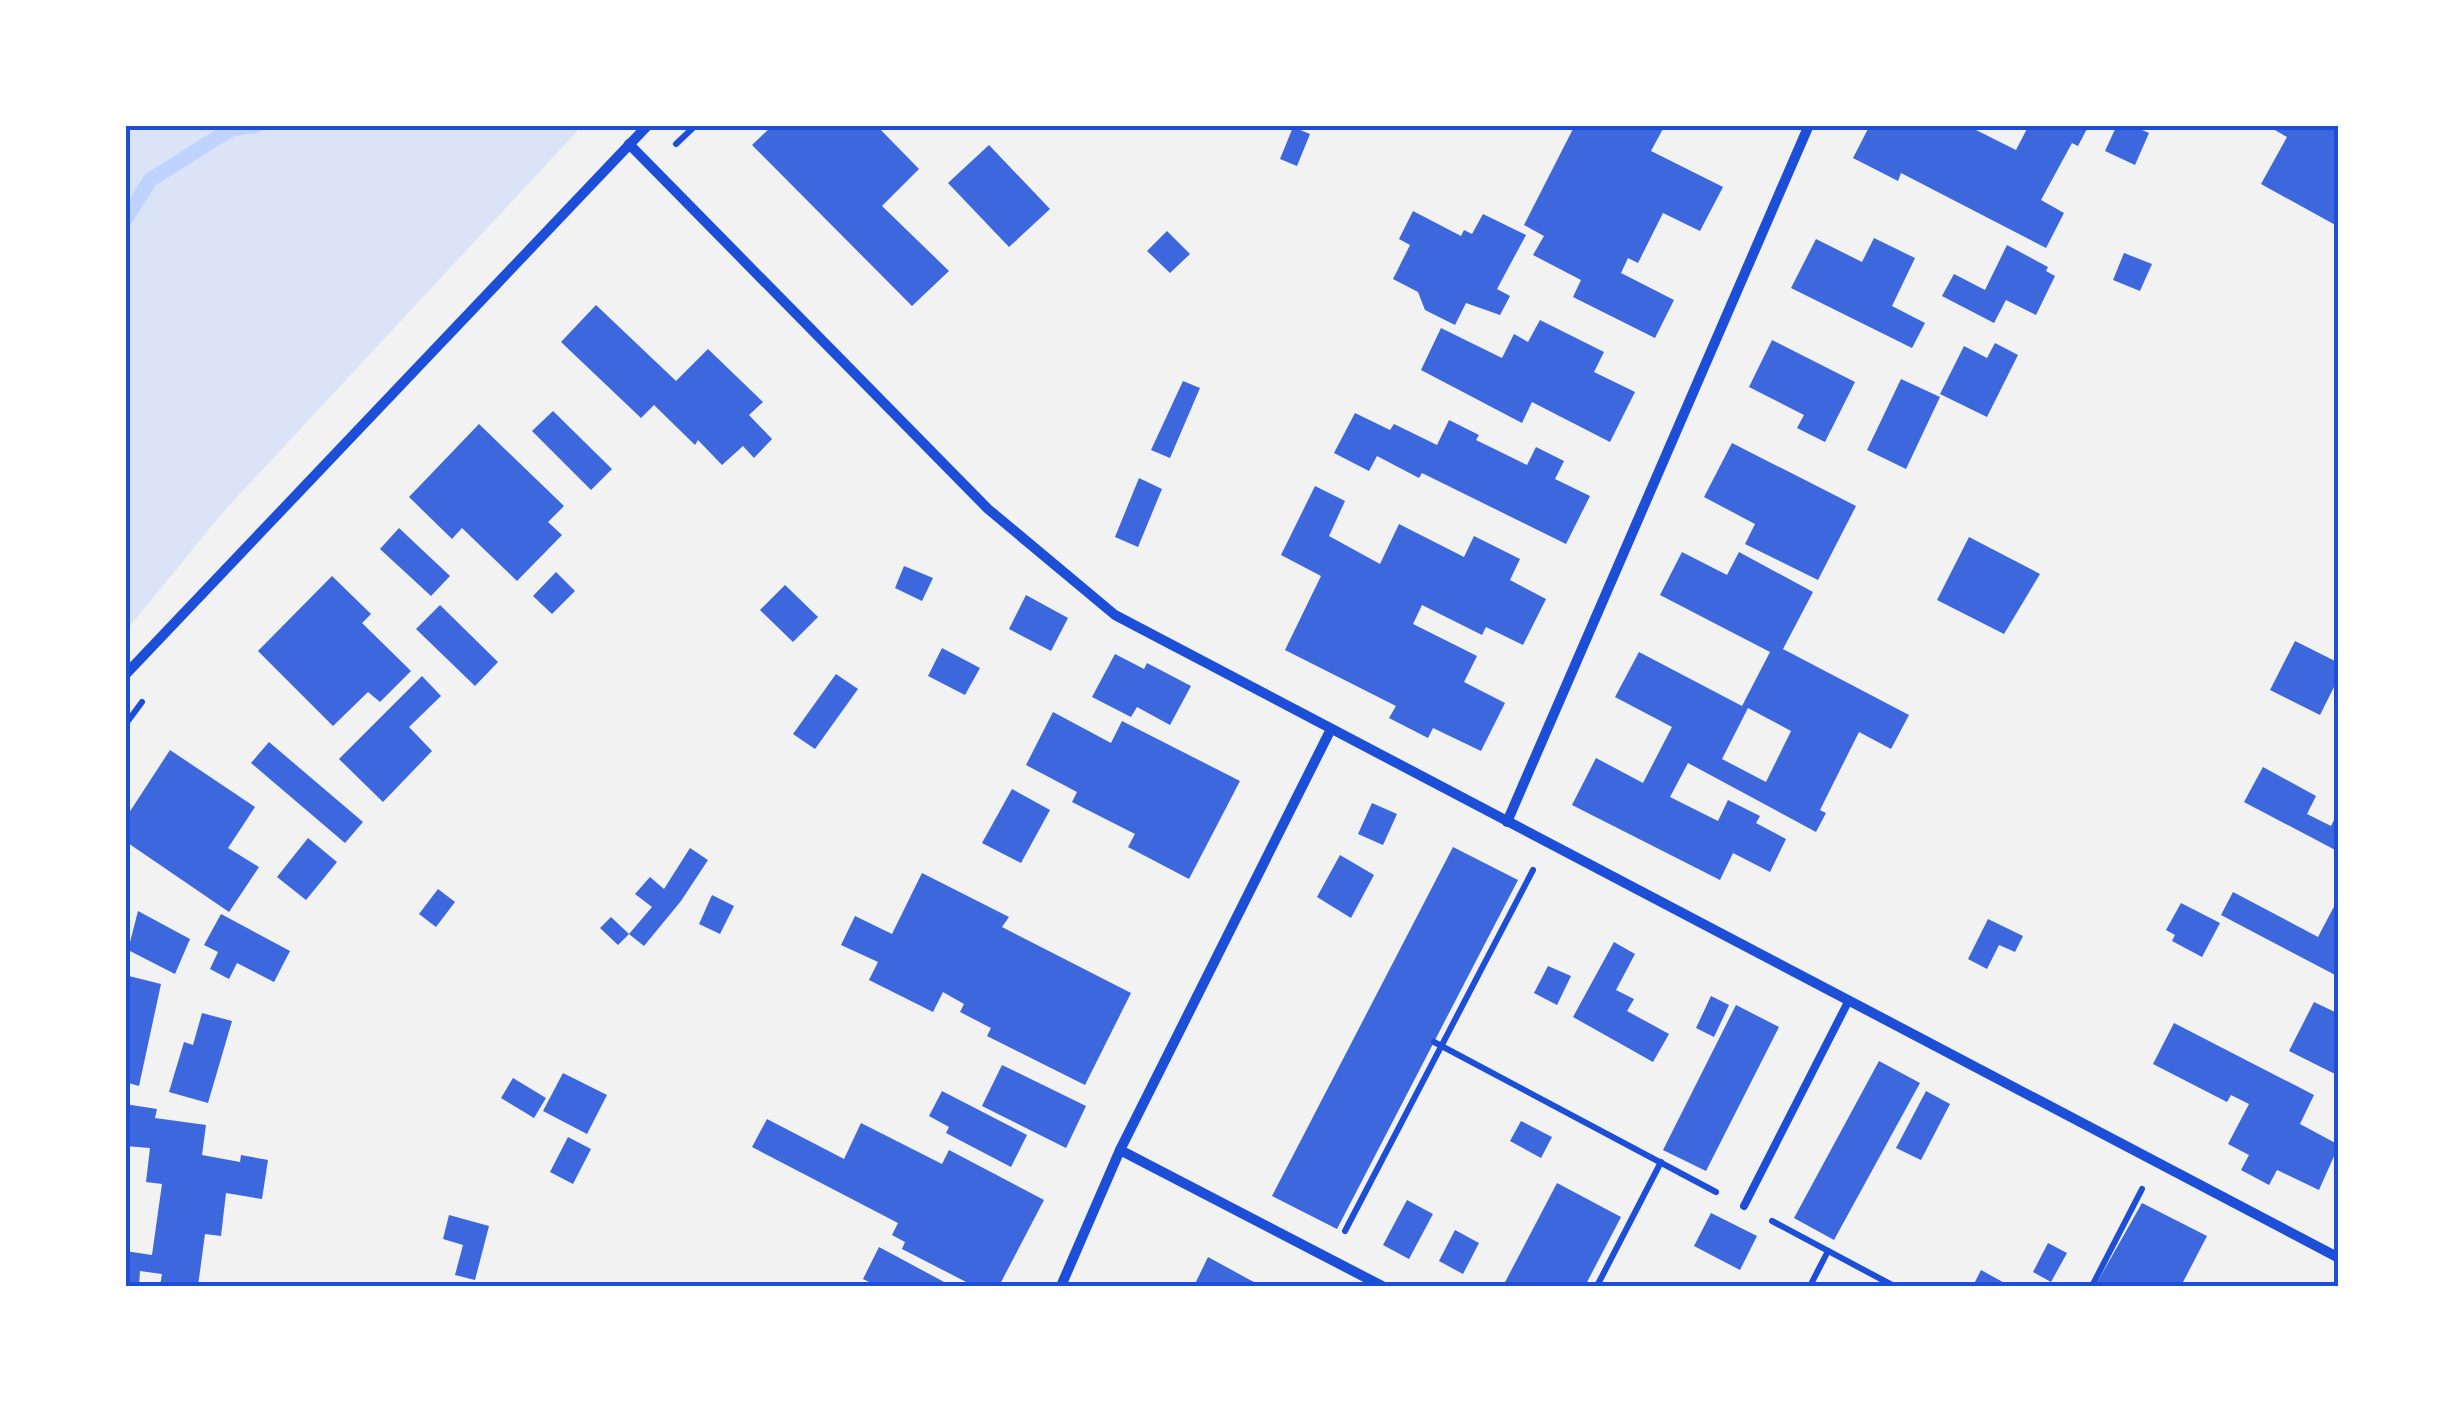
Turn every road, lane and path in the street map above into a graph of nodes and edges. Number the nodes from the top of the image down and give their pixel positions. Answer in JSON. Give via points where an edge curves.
{"nodes":[{"id":1,"x":648,"y":125,"type":"edge"},
{"id":2,"x":1808,"y":125,"type":"edge"},
{"id":3,"x":630,"y":144,"type":"junction"},
{"id":4,"x":125,"y":675,"type":"edge"},
{"id":5,"x":1330,"y":729,"type":"junction"},
{"id":6,"x":1507,"y":822,"type":"junction"},
{"id":7,"x":1547,"y":843,"type":"junction"},
{"id":8,"x":1849,"y":1000,"type":"junction"},
{"id":9,"x":1438,"y":1044,"type":"junction"},
{"id":10,"x":1120,"y":1150,"type":"junction"},
{"id":11,"x":1661,"y":1162,"type":"junction"},
{"id":12,"x":2156,"y":1162,"type":"junction"},
{"id":13,"x":1744,"y":1206,"type":"junction"},
{"id":14,"x":1828,"y":1251,"type":"junction"},
{"id":15,"x":2339,"y":1258,"type":"edge"},
{"id":16,"x":1330,"y":1259,"type":"junction"},
{"id":17,"x":1061,"y":1286,"type":"edge"},
{"id":18,"x":1382,"y":1286,"type":"edge"},
{"id":19,"x":1597,"y":1286,"type":"edge"},
{"id":20,"x":1810,"y":1286,"type":"edge"},
{"id":21,"x":1894,"y":1286,"type":"edge"},
{"id":22,"x":2092,"y":1286,"type":"edge"}],
"edges":[{"from":1,"to":3,"type":"street"},
{"from":2,"to":6,"type":"street"},
{"from":3,"to":4,"type":"street"},
{"from":3,"to":5,"type":"street","via":[[988,509],[1115,615]]},
{"from":5,"to":6,"type":"street"},
{"from":5,"to":10,"type":"street"},
{"from":6,"to":7,"type":"street"},
{"from":7,"to":8,"type":"street"},
{"from":7,"to":9,"type":"path"},
{"from":8,"to":12,"type":"street"},
{"from":8,"to":13,"type":"lane"},
{"from":9,"to":11,"type":"path"},
{"from":9,"to":16,"type":"path"},
{"from":10,"to":16,"type":"street"},
{"from":10,"to":17,"type":"street"},
{"from":11,"to":13,"type":"path"},
{"from":11,"to":19,"type":"path"},
{"from":12,"to":15,"type":"street"},
{"from":12,"to":22,"type":"path"},
{"from":13,"to":14,"type":"path"},
{"from":14,"to":20,"type":"path"},
{"from":14,"to":21,"type":"path"},
{"from":16,"to":18,"type":"street"}]}
